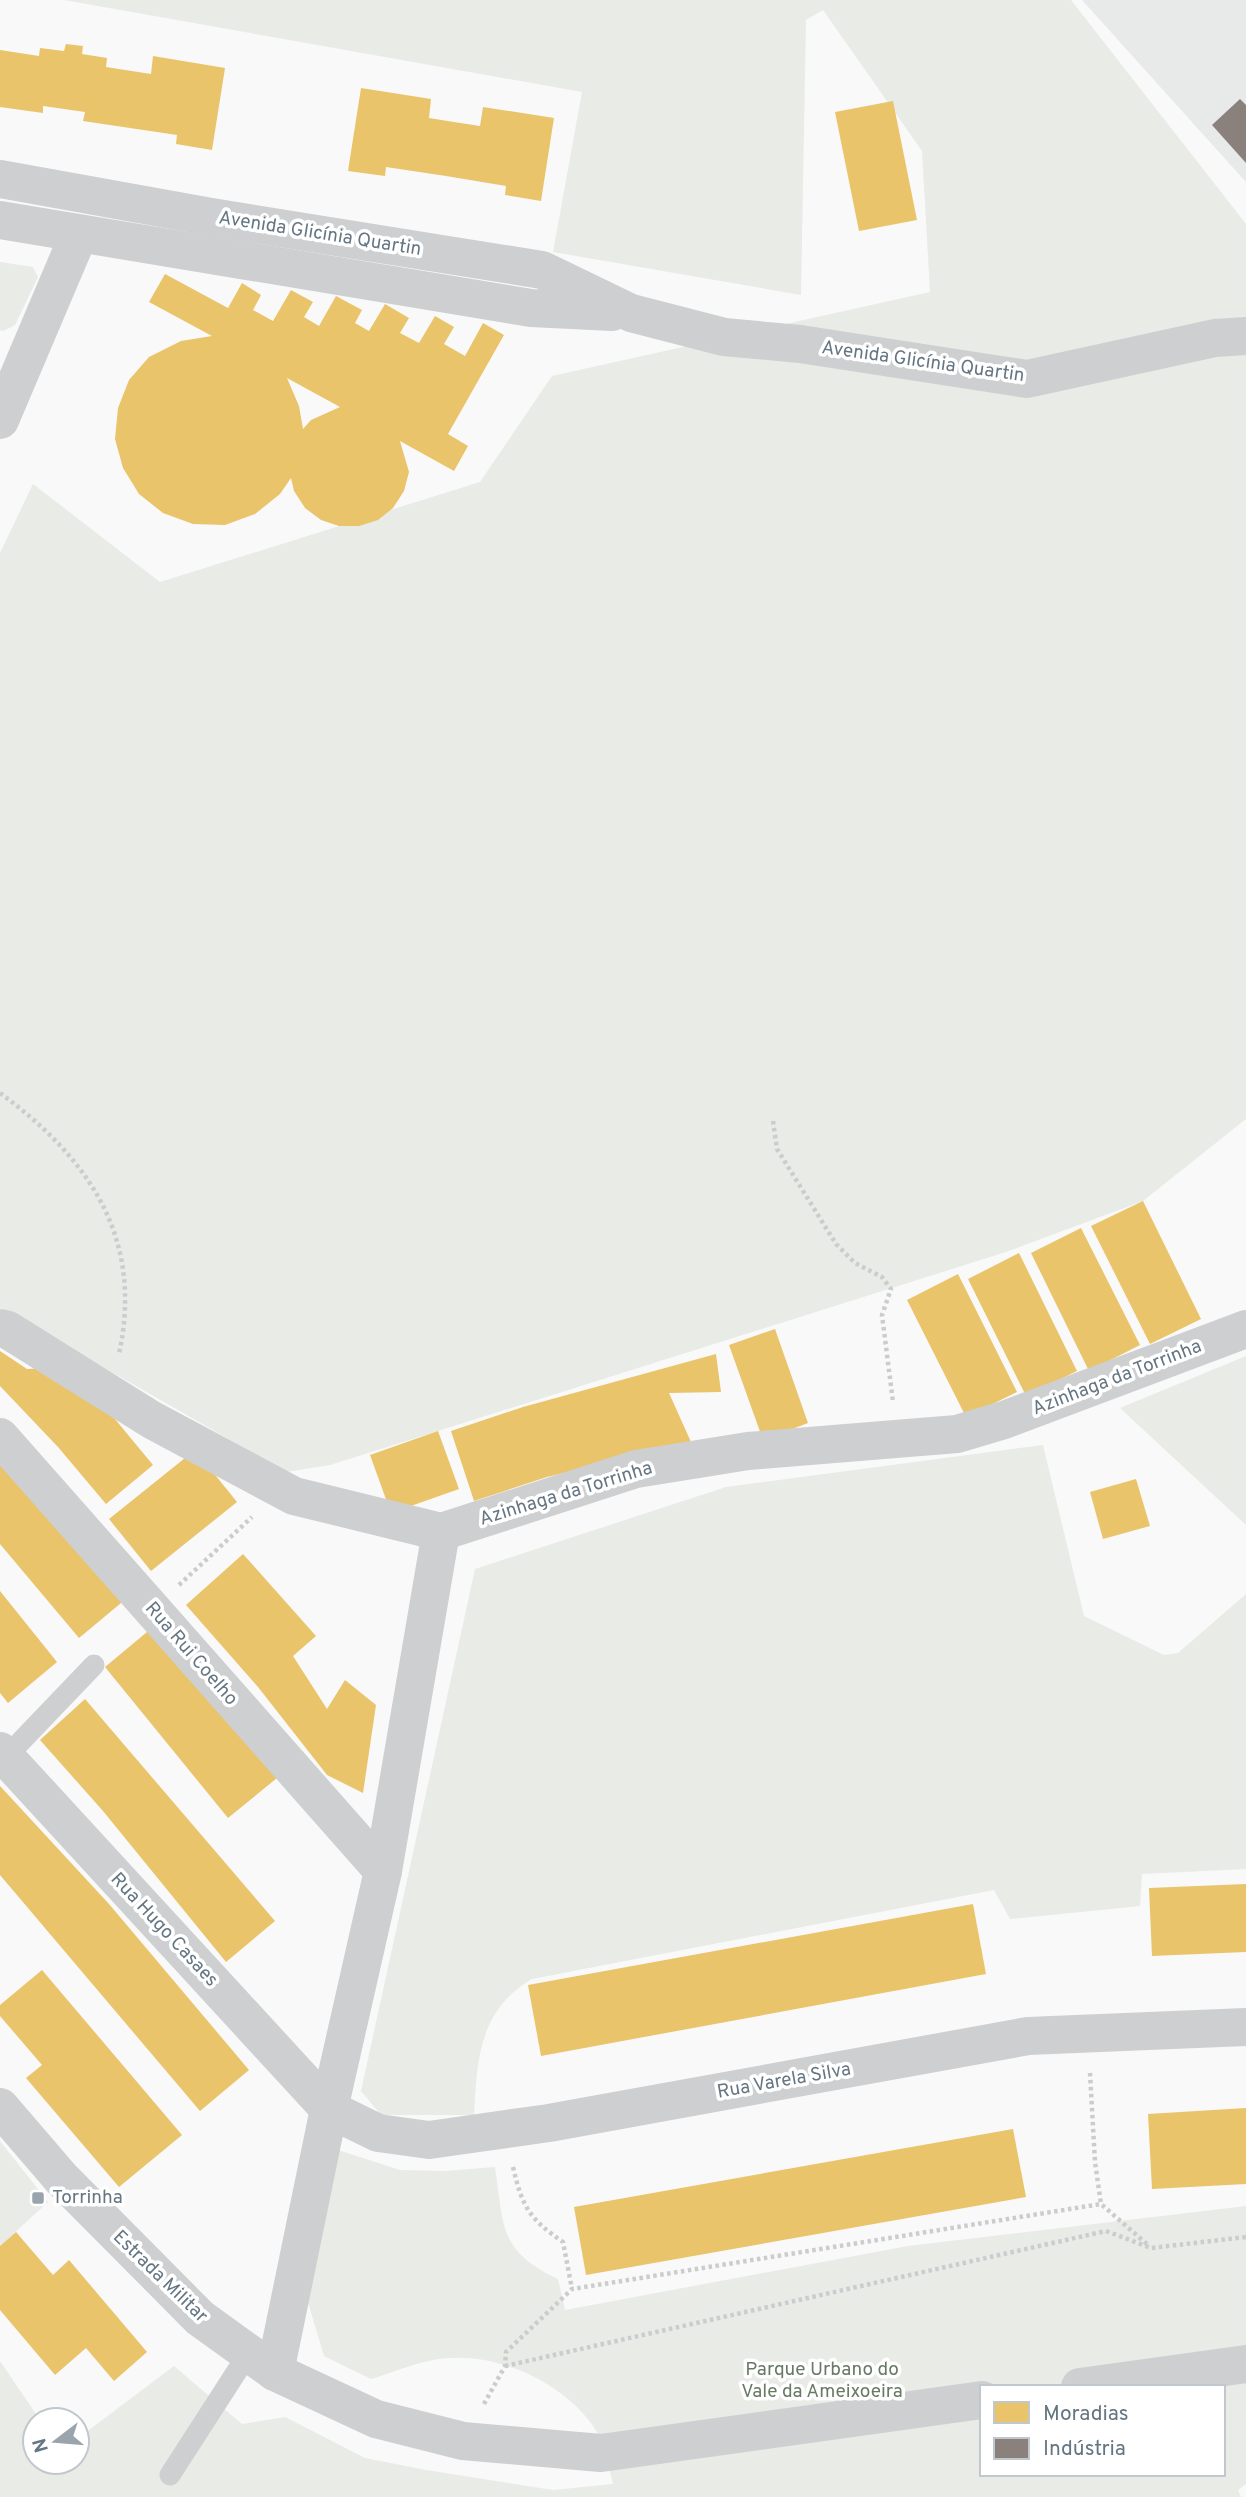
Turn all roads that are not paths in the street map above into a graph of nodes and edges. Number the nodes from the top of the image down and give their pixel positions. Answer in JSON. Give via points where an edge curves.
{"nodes":[{"id":1,"x":0,"y":179,"type":"edge"},
{"id":2,"x":94,"y":194,"type":"junction"},
{"id":3,"x":0,"y":220,"type":"edge"},
{"id":4,"x":79,"y":234,"type":"junction"},
{"id":5,"x":631,"y":313,"type":"junction"},
{"id":6,"x":1230,"y":337,"type":"edge"},
{"id":7,"x":4,"y":399,"type":"edge"},
{"id":8,"x":0,"y":1328,"type":"edge"},
{"id":9,"x":1246,"y":1329,"type":"edge"},
{"id":10,"x":0,"y":1437,"type":"edge"},
{"id":11,"x":441,"y":1532,"type":"junction"},
{"id":12,"x":94,"y":1665,"type":"dead end"},
{"id":13,"x":3,"y":1754,"type":"edge"},
{"id":14,"x":383,"y":1871,"type":"junction"},
{"id":15,"x":1246,"y":2026,"type":"edge"},
{"id":16,"x":0,"y":2107,"type":"edge"},
{"id":17,"x":329,"y":2109,"type":"junction"},
{"id":18,"x":262,"y":2363,"type":"junction"},
{"id":19,"x":1246,"y":2364,"type":"edge"},
{"id":20,"x":1094,"y":2385,"type":"edge"},
{"id":21,"x":980,"y":2400,"type":"edge"},
{"id":22,"x":170,"y":2475,"type":"dead end"}],
"edges":[{"from":1,"to":2,"type":"street","name":"Avenida Glicínia Quartin"},
{"from":2,"to":4,"type":"lane"},
{"from":2,"to":5,"type":"street","name":"Avenida Glicínia Quartin","via":[[542,271]]},
{"from":3,"to":4,"type":"street","name":"Avenida Glicínia Quartin"},
{"from":4,"to":5,"type":"street","name":"Avenida Glicínia Quartin","via":[[531,308]]},
{"from":4,"to":7,"type":"street"},
{"from":5,"to":6,"type":"street","name":"Avenida Glicínia Quartin","via":[[724,337],[800,344],[1027,379]]},
{"from":8,"to":11,"type":"street","via":[[283,1489],[319,1503]]},
{"from":9,"to":11,"type":"street","name":"Azinhaga da Torrinha","via":[[957,1434],[748,1451],[636,1469]]},
{"from":10,"to":14,"type":"street","name":"Rua Rui Coelho"},
{"from":11,"to":14,"type":"street"},
{"from":12,"to":13,"type":"lane"},
{"from":13,"to":17,"type":"street","name":"Rua Hugo Casaes"},
{"from":14,"to":17,"type":"street"},
{"from":15,"to":17,"type":"street","name":"Rua Varela Silva","via":[[1028,2036],[429,2140],[378,2133]]},
{"from":16,"to":18,"type":"street","name":"Estrada Militar","via":[[61,2178],[200,2318]]},
{"from":17,"to":18,"type":"street"},
{"from":18,"to":21,"type":"street","name":"Estrada Militar","via":[[376,2419],[440,2436],[601,2453]]},
{"from":18,"to":22,"type":"lane"},
{"from":19,"to":20,"type":"street"}]}
